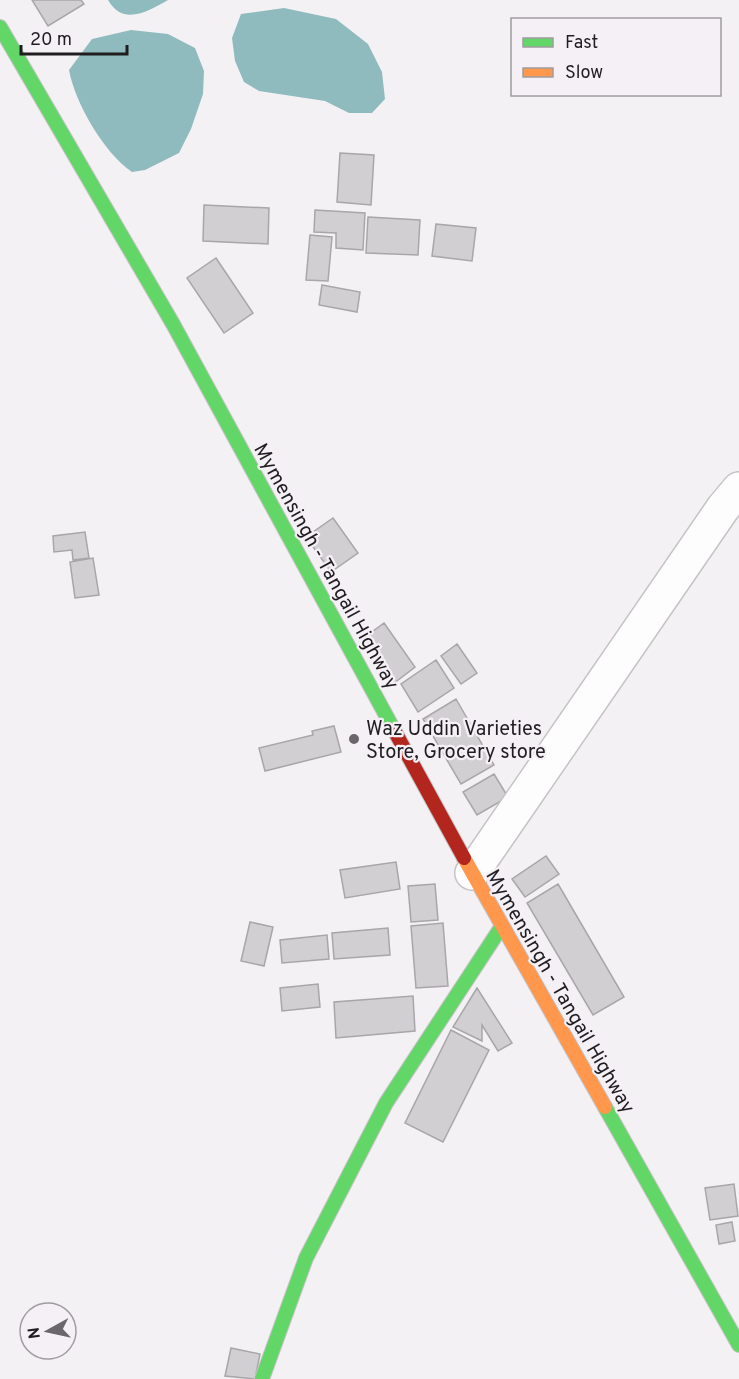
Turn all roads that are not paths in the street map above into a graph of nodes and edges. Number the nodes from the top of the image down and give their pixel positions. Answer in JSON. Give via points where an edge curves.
{"nodes":[{"id":1,"x":0,"y":27,"type":"edge"},
{"id":2,"x":739,"y":489,"type":"edge"},
{"id":3,"x":472,"y":873,"type":"junction"},
{"id":4,"x":502,"y":926,"type":"junction"},
{"id":5,"x":739,"y":1345,"type":"edge"},
{"id":6,"x":262,"y":1379,"type":"edge"}],
"edges":[{"from":1,"to":3,"type":"main road","name":"Mymensingh - Tangail Highway","via":[[173,324]]},
{"from":2,"to":3,"type":"street"},
{"from":3,"to":4,"type":"main road","name":"Mymensingh - Tangail Highway"},
{"from":4,"to":5,"type":"main road","name":"Mymensingh - Tangail Highway"},
{"from":4,"to":6,"type":"main road","via":[[386,1102],[306,1258]]}]}
